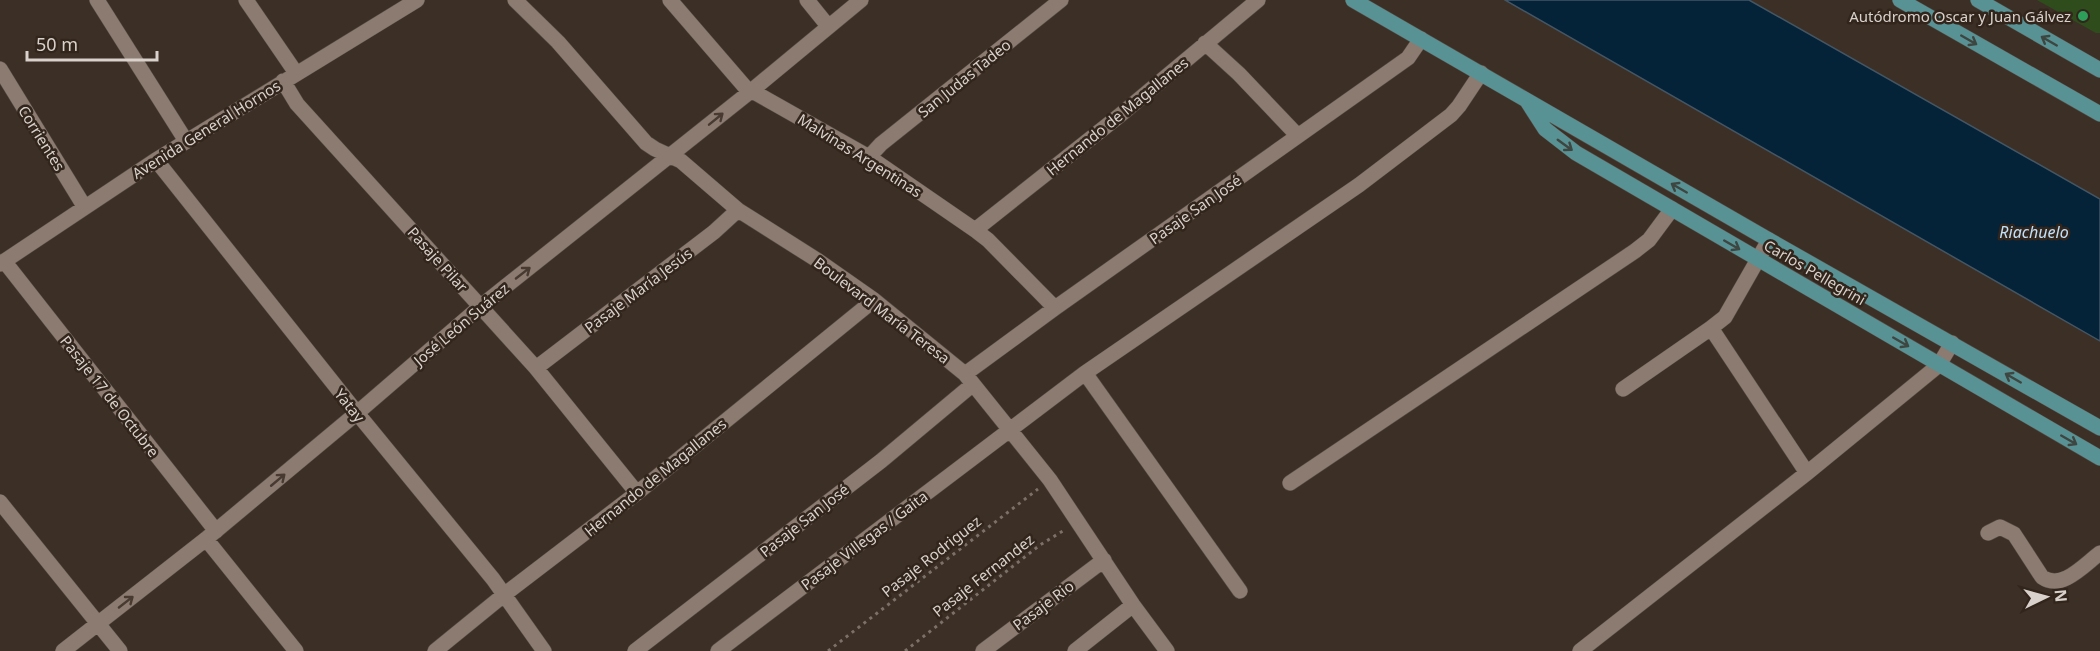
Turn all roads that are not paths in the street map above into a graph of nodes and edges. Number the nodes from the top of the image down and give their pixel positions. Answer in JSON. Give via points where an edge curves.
{"nodes":[{"id":1,"x":97,"y":0,"type":"edge"},
{"id":2,"x":246,"y":0,"type":"edge"},
{"id":3,"x":417,"y":0,"type":"edge"},
{"id":4,"x":515,"y":0,"type":"edge"},
{"id":5,"x":670,"y":0,"type":"edge"},
{"id":6,"x":807,"y":0,"type":"edge"},
{"id":7,"x":861,"y":0,"type":"edge"},
{"id":8,"x":1061,"y":0,"type":"edge"},
{"id":9,"x":1258,"y":0,"type":"edge"},
{"id":10,"x":1353,"y":0,"type":"edge"},
{"id":11,"x":1900,"y":0,"type":"edge"},
{"id":12,"x":1978,"y":0,"type":"edge"},
{"id":13,"x":828,"y":26,"type":"junction"},
{"id":14,"x":1421,"y":39,"type":"junction"},
{"id":15,"x":1205,"y":43,"type":"junction"},
{"id":16,"x":0,"y":69,"type":"edge"},
{"id":17,"x":2100,"y":70,"type":"edge"},
{"id":18,"x":1481,"y":73,"type":"junction"},
{"id":19,"x":289,"y":77,"type":"junction"},
{"id":20,"x":751,"y":91,"type":"junction"},
{"id":21,"x":1527,"y":101,"type":"junction"},
{"id":22,"x":2098,"y":111,"type":"edge"},
{"id":23,"x":1298,"y":136,"type":"junction"},
{"id":24,"x":186,"y":141,"type":"junction"},
{"id":25,"x":670,"y":155,"type":"junction"},
{"id":26,"x":869,"y":158,"type":"junction"},
{"id":27,"x":156,"y":160,"type":"junction"},
{"id":28,"x":84,"y":206,"type":"junction"},
{"id":29,"x":1671,"y":209,"type":"junction"},
{"id":30,"x":738,"y":210,"type":"junction"},
{"id":31,"x":975,"y":230,"type":"junction"},
{"id":32,"x":1769,"y":240,"type":"junction"},
{"id":33,"x":1759,"y":260,"type":"junction"},
{"id":34,"x":2,"y":262,"type":"edge"},
{"id":35,"x":874,"y":300,"type":"junction"},
{"id":36,"x":481,"y":306,"type":"junction"},
{"id":37,"x":1055,"y":308,"type":"junction"},
{"id":38,"x":1711,"y":328,"type":"junction"},
{"id":39,"x":1953,"y":343,"type":"junction"},
{"id":40,"x":1940,"y":365,"type":"junction"},
{"id":41,"x":536,"y":368,"type":"junction"},
{"id":42,"x":1085,"y":373,"type":"junction"},
{"id":43,"x":968,"y":380,"type":"junction"},
{"id":44,"x":1623,"y":389,"type":"dead end"},
{"id":45,"x":357,"y":414,"type":"junction"},
{"id":46,"x":2100,"y":428,"type":"edge"},
{"id":47,"x":1010,"y":429,"type":"junction"},
{"id":48,"x":2100,"y":458,"type":"edge"},
{"id":49,"x":1807,"y":473,"type":"junction"},
{"id":50,"x":1290,"y":483,"type":"dead end"},
{"id":51,"x":637,"y":493,"type":"junction"},
{"id":52,"x":0,"y":502,"type":"edge"},
{"id":53,"x":1988,"y":533,"type":"dead end"},
{"id":54,"x":211,"y":535,"type":"junction"},
{"id":55,"x":2100,"y":553,"type":"edge"},
{"id":56,"x":1104,"y":560,"type":"junction"},
{"id":57,"x":1240,"y":591,"type":"dead end"},
{"id":58,"x":505,"y":594,"type":"junction"},
{"id":59,"x":1133,"y":605,"type":"junction"},
{"id":60,"x":98,"y":624,"type":"junction"},
{"id":61,"x":63,"y":651,"type":"edge"},
{"id":62,"x":120,"y":651,"type":"edge"},
{"id":63,"x":296,"y":651,"type":"edge"},
{"id":64,"x":435,"y":651,"type":"edge"},
{"id":65,"x":544,"y":651,"type":"edge"},
{"id":66,"x":634,"y":651,"type":"edge"},
{"id":67,"x":718,"y":651,"type":"edge"},
{"id":68,"x":983,"y":651,"type":"edge"},
{"id":69,"x":1075,"y":651,"type":"edge"},
{"id":70,"x":1167,"y":651,"type":"edge"},
{"id":71,"x":1580,"y":651,"type":"edge"}],
"edges":[{"from":1,"to":24,"type":"street"},
{"from":2,"to":19,"type":"street","name":"Pasaje Pilar"},
{"from":3,"to":19,"type":"street","name":"Avenida General Hornos"},
{"from":4,"to":25,"type":"street","name":"Boulevard María Teresa","via":[[558,42],[646,143]]},
{"from":5,"to":20,"type":"street","name":"Malvinas Argentinas","via":[[738,81]]},
{"from":6,"to":13,"type":"street"},
{"from":7,"to":13,"type":"street","name":"José León Suárez"},
{"from":8,"to":26,"type":"street","name":"San Judas Tadeo","via":[[881,144]]},
{"from":9,"to":15,"type":"street","name":"Hernando de Magallanes"},
{"from":10,"to":14,"type":"main road","name":"Carlos Pellegrini"},
{"from":11,"to":22,"type":"main road","one_way":true},
{"from":17,"to":12,"type":"main road","one_way":true},
{"from":13,"to":20,"type":"street","name":"José León Suárez"},
{"from":14,"to":18,"type":"main road","name":"Carlos Pellegrini"},
{"from":14,"to":23,"type":"street","name":"Pasaje San José","via":[[1408,58]]},
{"from":15,"to":23,"type":"street"},
{"from":15,"to":31,"type":"street","name":"Hernando de Magallanes"},
{"from":16,"to":28,"type":"street","name":"Corrientes"},
{"from":18,"to":21,"type":"main road","name":"Carlos Pellegrini"},
{"from":18,"to":42,"type":"street","name":"Pasaje Villegas / Gaita","via":[[1451,115],[1359,185]]},
{"from":19,"to":24,"type":"street","name":"Avenida General Hornos"},
{"from":19,"to":36,"type":"street","name":"Pasaje Pilar","via":[[297,104]]},
{"from":25,"to":20,"type":"street","name":"José León Suárez","one_way":true},
{"from":20,"to":26,"type":"street","name":"Malvinas Argentinas"},
{"from":21,"to":29,"type":"main road","name":"Carlos Pellegrini","one_way":true,"via":[[1539,121],[1576,153]]},
{"from":32,"to":21,"type":"main road","name":"Carlos Pellegrini","one_way":true},
{"from":23,"to":37,"type":"street","name":"Pasaje San José"},
{"from":24,"to":27,"type":"street","name":"Avenida General Hornos"},
{"from":25,"to":30,"type":"street","name":"Boulevard María Teresa"},
{"from":36,"to":25,"type":"street","name":"José León Suárez","one_way":true},
{"from":26,"to":31,"type":"street","name":"Malvinas Argentinas"},
{"from":27,"to":28,"type":"street","name":"Avenida General Hornos"},
{"from":27,"to":45,"type":"street","name":"Yatay"},
{"from":28,"to":34,"type":"street","name":"Avenida General Hornos"},
{"from":29,"to":33,"type":"main road","name":"Carlos Pellegrini","one_way":true},
{"from":29,"to":50,"type":"street","via":[[1649,240]]},
{"from":30,"to":35,"type":"street","name":"Boulevard María Teresa"},
{"from":30,"to":41,"type":"street","name":"Pasaje María Jesús"},
{"from":31,"to":37,"type":"street","name":"Malvinas Argentinas"},
{"from":32,"to":33,"type":"street"},
{"from":32,"to":39,"type":"main road","name":"Carlos Pellegrini"},
{"from":33,"to":38,"type":"street","via":[[1725,317]]},
{"from":33,"to":40,"type":"main road","name":"Carlos Pellegrini","one_way":true},
{"from":34,"to":54,"type":"street","name":"Pasaje 17 de Octubre"},
{"from":35,"to":43,"type":"street","name":"Boulevard María Teresa"},
{"from":35,"to":51,"type":"street","name":"Hernando de Magallanes"},
{"from":36,"to":41,"type":"street","name":"Pasaje Pilar"},
{"from":36,"to":45,"type":"street","name":"José León Suárez"},
{"from":37,"to":43,"type":"street","name":"Pasaje San José"},
{"from":38,"to":44,"type":"street"},
{"from":38,"to":49,"type":"street"},
{"from":39,"to":40,"type":"street"},
{"from":46,"to":39,"type":"main road","name":"Carlos Pellegrini","one_way":true},
{"from":40,"to":48,"type":"main road","name":"Carlos Pellegrini","one_way":true},
{"from":40,"to":49,"type":"street"},
{"from":41,"to":51,"type":"street","name":"Pasaje Pilar"},
{"from":42,"to":47,"type":"street","name":"Pasaje Villegas / Gaita"},
{"from":42,"to":57,"type":"street"},
{"from":43,"to":47,"type":"street","name":"Boulevard María Teresa"},
{"from":43,"to":66,"type":"street","name":"Pasaje San José","via":[[881,461]]},
{"from":54,"to":45,"type":"street","name":"José León Suárez","one_way":true},
{"from":45,"to":58,"type":"street","name":"Yatay"},
{"from":47,"to":56,"type":"street","name":"Boulevard María Teresa"},
{"from":47,"to":67,"type":"street","name":"Pasaje Villegas / Gaita"},
{"from":49,"to":71,"type":"street"},
{"from":51,"to":58,"type":"street","name":"Hernando de Magallanes"},
{"from":52,"to":60,"type":"street"},
{"from":53,"to":55,"type":"street","via":[[2000,527],[2013,534],[2048,581],[2066,579]]},
{"from":60,"to":54,"type":"street","name":"José León Suárez","one_way":true},
{"from":54,"to":63,"type":"street","name":"Pasaje 17 de Octubre"},
{"from":56,"to":59,"type":"street","name":"Boulevard María Teresa"},
{"from":56,"to":68,"type":"street","name":"Pasaje Rio"},
{"from":58,"to":64,"type":"street","name":"Hernando de Magallanes"},
{"from":58,"to":65,"type":"street","name":"Yatay"},
{"from":59,"to":69,"type":"street"},
{"from":59,"to":70,"type":"street","name":"Boulevard María Teresa"},
{"from":60,"to":61,"type":"street","name":"José León Suárez"},
{"from":60,"to":62,"type":"street"}]}
